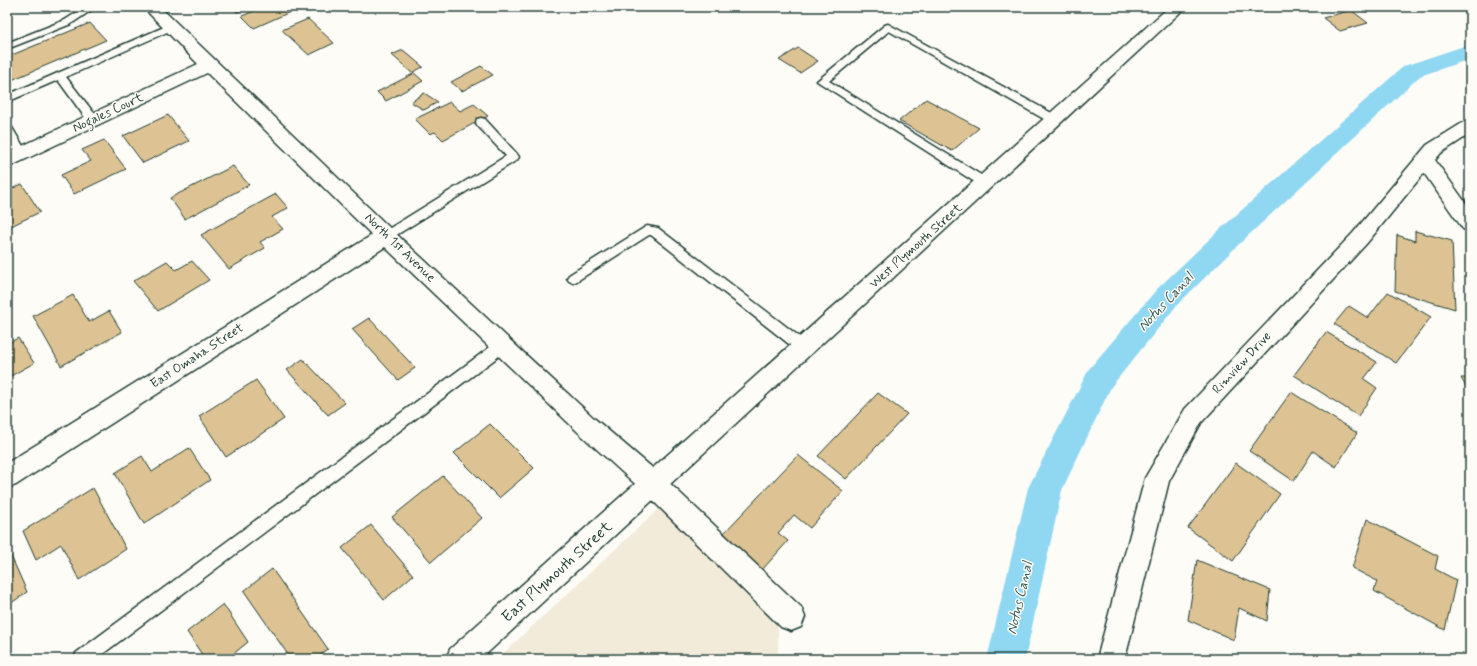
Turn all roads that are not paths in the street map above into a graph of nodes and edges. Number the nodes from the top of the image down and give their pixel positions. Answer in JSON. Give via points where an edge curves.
{"nodes":[{"id":1,"x":91,"y":7,"type":"edge"},
{"id":2,"x":151,"y":7,"type":"edge"},
{"id":3,"x":1178,"y":7,"type":"edge"},
{"id":4,"x":171,"y":27,"type":"junction"},
{"id":5,"x":7,"y":46,"type":"edge"},
{"id":6,"x":209,"y":65,"type":"junction"},
{"id":7,"x":60,"y":76,"type":"junction"},
{"id":8,"x":7,"y":99,"type":"edge"},
{"id":9,"x":92,"y":120,"type":"junction"},
{"id":10,"x":1055,"y":120,"type":"junction"},
{"id":11,"x":481,"y":122,"type":"dead end"},
{"id":12,"x":1470,"y":126,"type":"edge"},
{"id":13,"x":7,"y":129,"type":"edge"},
{"id":14,"x":15,"y":157,"type":"edge"},
{"id":15,"x":1425,"y":160,"type":"junction"},
{"id":16,"x":985,"y":183,"type":"junction"},
{"id":17,"x":1470,"y":224,"type":"edge"},
{"id":18,"x":386,"y":236,"type":"junction"},
{"id":19,"x":573,"y":278,"type":"dead end"},
{"id":20,"x":502,"y":346,"type":"junction"},
{"id":21,"x":804,"y":348,"type":"junction"},
{"id":22,"x":7,"y":477,"type":"edge"},
{"id":23,"x":653,"y":484,"type":"junction"},
{"id":24,"x":791,"y":617,"type":"dead end"},
{"id":25,"x":82,"y":659,"type":"edge"},
{"id":26,"x":460,"y":659,"type":"edge"},
{"id":27,"x":1111,"y":659,"type":"edge"}],
"edges":[{"from":1,"to":5,"type":"lane","via":[[68,22]]},
{"from":2,"to":4,"type":"street","name":"North 1st Avenue"},
{"from":3,"to":10,"type":"street","name":"West Plymouth Street"},
{"from":4,"to":6,"type":"street","name":"North 1st Avenue"},
{"from":4,"to":7,"type":"lane"},
{"from":6,"to":9,"type":"street","name":"Nogales Court"},
{"from":6,"to":18,"type":"street","name":"North 1st Avenue"},
{"from":7,"to":8,"type":"lane"},
{"from":7,"to":9,"type":"lane"},
{"from":9,"to":14,"type":"street","name":"Nogales Court"},
{"from":10,"to":16,"type":"street","name":"West Plymouth Street"},
{"from":10,"to":16,"type":"lane","via":[[888,27],[822,81]]},
{"from":11,"to":18,"type":"lane","via":[[513,157]]},
{"from":12,"to":15,"type":"street","name":"Rimview Drive","via":[[1434,149]]},
{"from":13,"to":14,"type":"lane"},
{"from":15,"to":17,"type":"street"},
{"from":15,"to":27,"type":"street","name":"Rimview Drive","via":[[1360,238],[1193,416],[1157,478]]},
{"from":16,"to":21,"type":"street","name":"West Plymouth Street"},
{"from":18,"to":20,"type":"street","name":"North 1st Avenue"},
{"from":18,"to":22,"type":"street","name":"East Omaha Street"},
{"from":19,"to":21,"type":"lane","via":[[647,230],[654,231]]},
{"from":20,"to":23,"type":"street","name":"North 1st Avenue"},
{"from":20,"to":25,"type":"lane"},
{"from":21,"to":23,"type":"street","name":"West Plymouth Street"},
{"from":23,"to":24,"type":"street","name":"North 1st Avenue"},
{"from":23,"to":26,"type":"street","name":"East Plymouth Street"}]}
